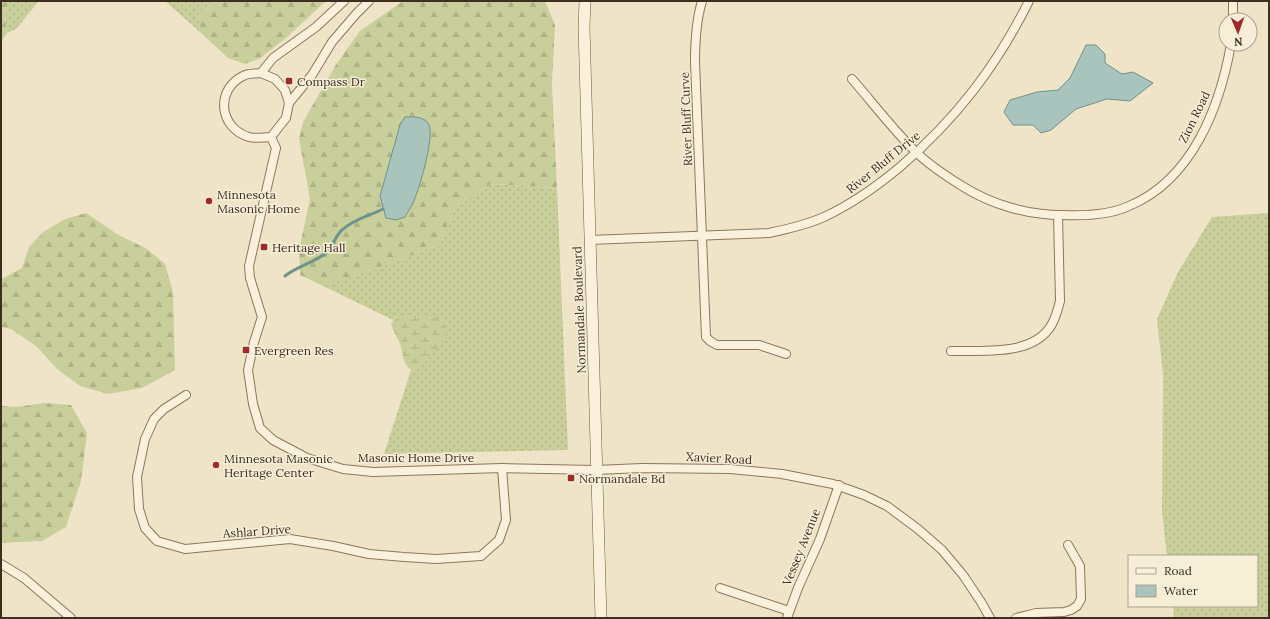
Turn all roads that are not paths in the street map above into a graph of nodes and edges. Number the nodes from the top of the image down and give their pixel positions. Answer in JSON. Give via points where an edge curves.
{"nodes":[{"id":1,"x":344,"y":1,"type":"edge"},
{"id":2,"x":369,"y":1,"type":"edge"},
{"id":3,"x":585,"y":1,"type":"edge"},
{"id":4,"x":702,"y":1,"type":"edge"},
{"id":5,"x":1029,"y":1,"type":"edge"},
{"id":6,"x":1233,"y":1,"type":"edge"},
{"id":7,"x":1233,"y":12,"type":"edge"},
{"id":8,"x":1230,"y":52,"type":"edge"},
{"id":9,"x":261,"y":73,"type":"junction"},
{"id":10,"x":852,"y":79,"type":"dead end"},
{"id":11,"x":289,"y":103,"type":"junction"},
{"id":12,"x":271,"y":137,"type":"junction"},
{"id":13,"x":916,"y":153,"type":"junction"},
{"id":14,"x":1058,"y":215,"type":"junction"},
{"id":15,"x":702,"y":236,"type":"junction"},
{"id":16,"x":589,"y":240,"type":"junction"},
{"id":17,"x":951,"y":351,"type":"dead end"},
{"id":18,"x":786,"y":354,"type":"dead end"},
{"id":19,"x":186,"y":395,"type":"dead end"},
{"id":20,"x":502,"y":468,"type":"junction"},
{"id":21,"x":596,"y":470,"type":"junction"},
{"id":22,"x":839,"y":485,"type":"junction"},
{"id":23,"x":1068,"y":546,"type":"dead end"},
{"id":24,"x":1,"y":564,"type":"edge"},
{"id":25,"x":720,"y":588,"type":"dead end"},
{"id":26,"x":788,"y":614,"type":"edge"},
{"id":27,"x":71,"y":618,"type":"edge"},
{"id":28,"x":601,"y":618,"type":"edge"},
{"id":29,"x":990,"y":618,"type":"edge"},
{"id":30,"x":1016,"y":618,"type":"edge"}],
"edges":[{"from":1,"to":9,"type":"street","via":[[316,27],[273,58]]},
{"from":2,"to":11,"type":"street","via":[[332,42],[312,75]]},
{"from":3,"to":16,"type":"street","name":"Normandale Boulevard"},
{"from":4,"to":15,"type":"street","name":"River Bluff Curve","via":[[696,37]]},
{"from":5,"to":13,"type":"street","name":"River Bluff Drive","via":[[983,80],[956,113]]},
{"from":6,"to":7,"type":"street"},
{"from":8,"to":14,"type":"street","name":"Zion Road","via":[[1218,97],[1206,126],[1172,177],[1143,200],[1127,207],[1079,216]]},
{"from":9,"to":11,"type":"street","via":[[275,79],[285,90]]},
{"from":9,"to":12,"type":"street","via":[[244,75],[232,84],[226,92],[223,106],[227,121],[235,131],[250,138]]},
{"from":10,"to":13,"type":"street","name":"Zion Road"},
{"from":11,"to":12,"type":"street","via":[[286,118]]},
{"from":12,"to":20,"type":"street","name":"Masonic Home Drive","via":[[276,148],[249,266],[262,317],[248,370],[260,428],[289,450],[343,469],[381,472]]},
{"from":13,"to":14,"type":"street","name":"Zion Road","via":[[963,187],[990,200],[1019,210]]},
{"from":13,"to":15,"type":"street","name":"River Bluff Drive","via":[[872,190],[823,217],[769,233]]},
{"from":14,"to":17,"type":"street","via":[[1060,301],[1051,326],[1031,344],[1018,348]]},
{"from":15,"to":16,"type":"street","name":"River Bluff Drive"},
{"from":15,"to":18,"type":"street","name":"River Bluff Curve","via":[[706,336],[717,345],[759,344]]},
{"from":16,"to":21,"type":"street","name":"Normandale Boulevard"},
{"from":19,"to":20,"type":"street","name":"Ashlar Drive","via":[[154,419],[145,439],[137,477],[139,509],[145,528],[157,541],[185,549],[290,539],[370,554],[436,559],[481,556],[499,540],[506,520]]},
{"from":20,"to":21,"type":"street","name":"Masonic Home Drive"},
{"from":21,"to":22,"type":"street","name":"Xavier Road","via":[[730,469],[782,474]]},
{"from":21,"to":28,"type":"street","name":"Normandale Boulevard"},
{"from":22,"to":26,"type":"street","name":"Vessey Avenue","via":[[820,539]]},
{"from":22,"to":29,"type":"street","name":"Xavier Road","via":[[887,506],[942,550],[963,575]]},
{"from":23,"to":30,"type":"street","via":[[1080,566],[1081,599],[1077,606],[1064,612],[1036,613]]},
{"from":24,"to":27,"type":"street","via":[[24,578]]},
{"from":25,"to":26,"type":"street"}]}
